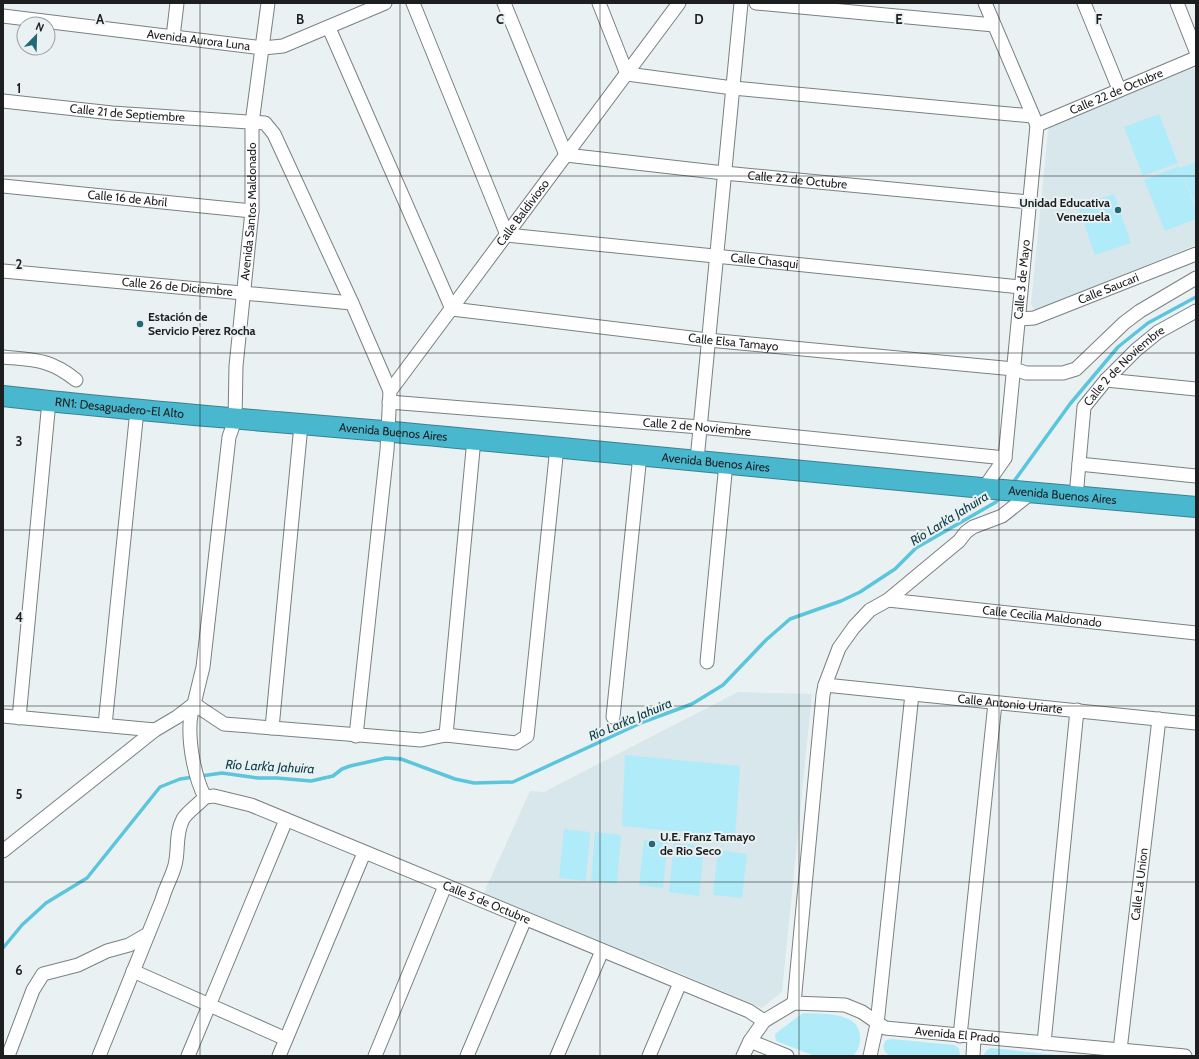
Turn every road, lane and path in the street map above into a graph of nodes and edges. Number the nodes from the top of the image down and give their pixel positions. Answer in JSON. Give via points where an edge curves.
{"nodes":[{"id":1,"x":177,"y":3,"type":"edge"},
{"id":2,"x":268,"y":3,"type":"edge"},
{"id":3,"x":385,"y":3,"type":"edge"},
{"id":4,"x":413,"y":3,"type":"edge"},
{"id":5,"x":504,"y":3,"type":"edge"},
{"id":6,"x":599,"y":3,"type":"edge"},
{"id":7,"x":679,"y":3,"type":"edge"},
{"id":8,"x":741,"y":3,"type":"edge"},
{"id":9,"x":756,"y":3,"type":"edge"},
{"id":10,"x":986,"y":3,"type":"edge"},
{"id":11,"x":1084,"y":3,"type":"edge"},
{"id":12,"x":1176,"y":3,"type":"edge"},
{"id":13,"x":364,"y":7,"type":"edge"},
{"id":14,"x":3,"y":16,"type":"edge"},
{"id":15,"x":994,"y":25,"type":"junction"},
{"id":16,"x":329,"y":28,"type":"junction"},
{"id":17,"x":173,"y":37,"type":"junction"},
{"id":18,"x":263,"y":48,"type":"junction"},
{"id":19,"x":1196,"y":51,"type":"edge"},
{"id":20,"x":1196,"y":58,"type":"edge"},
{"id":21,"x":627,"y":74,"type":"junction"},
{"id":22,"x":733,"y":88,"type":"junction"},
{"id":23,"x":1119,"y":89,"type":"junction"},
{"id":24,"x":3,"y":101,"type":"edge"},
{"id":25,"x":1035,"y":120,"type":"junction"},
{"id":26,"x":252,"y":123,"type":"junction"},
{"id":27,"x":566,"y":155,"type":"junction"},
{"id":28,"x":724,"y":173,"type":"junction"},
{"id":29,"x":3,"y":186,"type":"edge"},
{"id":30,"x":1030,"y":202,"type":"junction"},
{"id":31,"x":252,"y":211,"type":"junction"},
{"id":32,"x":507,"y":235,"type":"junction"},
{"id":33,"x":1196,"y":254,"type":"edge"},
{"id":34,"x":716,"y":258,"type":"junction"},
{"id":35,"x":3,"y":270,"type":"edge"},
{"id":36,"x":1196,"y":278,"type":"edge"},
{"id":37,"x":1021,"y":287,"type":"junction"},
{"id":38,"x":244,"y":294,"type":"junction"},
{"id":39,"x":352,"y":303,"type":"junction"},
{"id":40,"x":452,"y":309,"type":"junction"},
{"id":41,"x":1196,"y":311,"type":"edge"},
{"id":42,"x":1019,"y":319,"type":"junction"},
{"id":43,"x":708,"y":340,"type":"junction"},
{"id":44,"x":3,"y":357,"type":"edge"},
{"id":45,"x":1014,"y":369,"type":"junction"},
{"id":46,"x":76,"y":380,"type":"dead end"},
{"id":47,"x":1106,"y":380,"type":"junction"},
{"id":48,"x":1196,"y":389,"type":"edge"},
{"id":49,"x":3,"y":396,"type":"edge"},
{"id":50,"x":390,"y":397,"type":"junction"},
{"id":51,"x":49,"y":401,"type":"junction"},
{"id":52,"x":138,"y":410,"type":"junction"},
{"id":53,"x":235,"y":420,"type":"junction"},
{"id":54,"x":301,"y":425,"type":"junction"},
{"id":55,"x":700,"y":427,"type":"junction"},
{"id":56,"x":389,"y":431,"type":"junction"},
{"id":57,"x":474,"y":439,"type":"junction"},
{"id":58,"x":557,"y":447,"type":"junction"},
{"id":59,"x":640,"y":455,"type":"junction"},
{"id":60,"x":1005,"y":458,"type":"junction"},
{"id":61,"x":697,"y":460,"type":"junction"},
{"id":62,"x":726,"y":463,"type":"junction"},
{"id":63,"x":1079,"y":464,"type":"junction"},
{"id":64,"x":1196,"y":476,"type":"edge"},
{"id":65,"x":988,"y":489,"type":"junction"},
{"id":66,"x":1024,"y":492,"type":"junction"},
{"id":67,"x":1076,"y":497,"type":"junction"},
{"id":68,"x":1196,"y":507,"type":"edge"},
{"id":69,"x":888,"y":600,"type":"junction"},
{"id":70,"x":1196,"y":633,"type":"edge"},
{"id":71,"x":707,"y":662,"type":"dead end"},
{"id":72,"x":824,"y":685,"type":"junction"},
{"id":73,"x":912,"y":694,"type":"junction"},
{"id":74,"x":995,"y":703,"type":"junction"},
{"id":75,"x":194,"y":704,"type":"junction"},
{"id":76,"x":1077,"y":710,"type":"junction"},
{"id":77,"x":3,"y":716,"type":"edge"},
{"id":78,"x":613,"y":717,"type":"dead end"},
{"id":79,"x":19,"y":718,"type":"junction"},
{"id":80,"x":1159,"y":719,"type":"junction"},
{"id":81,"x":1196,"y":722,"type":"edge"},
{"id":82,"x":105,"y":725,"type":"junction"},
{"id":83,"x":272,"y":728,"type":"junction"},
{"id":84,"x":156,"y":730,"type":"junction"},
{"id":85,"x":446,"y":735,"type":"junction"},
{"id":86,"x":356,"y":736,"type":"junction"},
{"id":87,"x":205,"y":797,"type":"junction"},
{"id":88,"x":286,"y":820,"type":"junction"},
{"id":89,"x":3,"y":851,"type":"edge"},
{"id":90,"x":364,"y":853,"type":"junction"},
{"id":91,"x":445,"y":886,"type":"junction"},
{"id":92,"x":525,"y":919,"type":"junction"},
{"id":93,"x":148,"y":934,"type":"junction"},
{"id":94,"x":602,"y":951,"type":"junction"},
{"id":95,"x":133,"y":971,"type":"junction"},
{"id":96,"x":680,"y":983,"type":"junction"},
{"id":97,"x":794,"y":1003,"type":"junction"},
{"id":98,"x":208,"y":1006,"type":"junction"},
{"id":99,"x":764,"y":1021,"type":"junction"},
{"id":100,"x":877,"y":1024,"type":"junction"},
{"id":101,"x":960,"y":1036,"type":"junction"},
{"id":102,"x":974,"y":1038,"type":"junction"},
{"id":103,"x":286,"y":1040,"type":"junction"},
{"id":104,"x":750,"y":1040,"type":"junction"},
{"id":105,"x":1044,"y":1043,"type":"junction"},
{"id":106,"x":1120,"y":1050,"type":"junction"},
{"id":107,"x":8,"y":1056,"type":"edge"},
{"id":108,"x":99,"y":1056,"type":"edge"},
{"id":109,"x":188,"y":1056,"type":"edge"},
{"id":110,"x":279,"y":1056,"type":"edge"},
{"id":111,"x":375,"y":1056,"type":"edge"},
{"id":112,"x":467,"y":1056,"type":"edge"},
{"id":113,"x":557,"y":1056,"type":"edge"},
{"id":114,"x":649,"y":1056,"type":"edge"},
{"id":115,"x":743,"y":1056,"type":"edge"},
{"id":116,"x":787,"y":1056,"type":"edge"},
{"id":117,"x":870,"y":1056,"type":"edge"},
{"id":118,"x":973,"y":1056,"type":"edge"},
{"id":119,"x":1185,"y":1056,"type":"edge"}],
"edges":[{"from":1,"to":17,"type":"street"},
{"from":2,"to":18,"type":"street","name":"Avenida Santos Maldonado"},
{"from":3,"to":13,"type":"street","name":"Avenida Aurora Luna"},
{"from":4,"to":32,"type":"street"},
{"from":5,"to":27,"type":"street"},
{"from":6,"to":21,"type":"street"},
{"from":7,"to":21,"type":"street","name":"Calle Baldivioso"},
{"from":8,"to":22,"type":"street"},
{"from":9,"to":15,"type":"street"},
{"from":10,"to":15,"type":"street","name":"Calle 3 de Mayo"},
{"from":11,"to":23,"type":"street"},
{"from":12,"to":19,"type":"street"},
{"from":13,"to":16,"type":"street","name":"Avenida Aurora Luna"},
{"from":14,"to":17,"type":"street","name":"Avenida Aurora Luna"},
{"from":15,"to":25,"type":"street","name":"Calle 3 de Mayo"},
{"from":16,"to":18,"type":"street","name":"Avenida Aurora Luna","via":[[283,46]]},
{"from":16,"to":40,"type":"street"},
{"from":17,"to":18,"type":"street","name":"Avenida Aurora Luna"},
{"from":18,"to":26,"type":"street","name":"Avenida Santos Maldonado"},
{"from":20,"to":23,"type":"street","name":"Calle 22 de Octubre"},
{"from":21,"to":22,"type":"street"},
{"from":21,"to":27,"type":"street","name":"Calle Baldivioso"},
{"from":22,"to":25,"type":"street"},
{"from":22,"to":28,"type":"street"},
{"from":23,"to":25,"type":"street","name":"Calle 22 de Octubre"},
{"from":24,"to":26,"type":"street","name":"Calle 21 de Septiembre","via":[[112,113]]},
{"from":25,"to":30,"type":"street","name":"Calle 3 de Mayo"},
{"from":26,"to":31,"type":"street","name":"Avenida Santos Maldonado"},
{"from":26,"to":39,"type":"street","name":"Calle 21 de Septiembre","via":[[265,123],[274,134]]},
{"from":27,"to":28,"type":"street","name":"Calle 22 de Octubre"},
{"from":27,"to":32,"type":"street","name":"Calle Baldivioso"},
{"from":28,"to":30,"type":"street","name":"Calle 22 de Octubre"},
{"from":28,"to":34,"type":"street"},
{"from":29,"to":31,"type":"street","name":"Calle 16 de Abril"},
{"from":30,"to":37,"type":"street","name":"Calle 3 de Mayo"},
{"from":31,"to":38,"type":"street","name":"Avenida Santos Maldonado"},
{"from":32,"to":34,"type":"street","name":"Calle Chasqui"},
{"from":32,"to":40,"type":"street","name":"Calle Baldivioso"},
{"from":33,"to":42,"type":"street","name":"Calle Saucari","via":[[1034,318]]},
{"from":34,"to":37,"type":"street","name":"Calle Chasqui"},
{"from":34,"to":43,"type":"street"},
{"from":35,"to":38,"type":"street","name":"Calle 26 de Diciembre"},
{"from":36,"to":45,"type":"street","name":"Calle Elsa Tamayo","via":[[1124,323],[1076,369],[1063,373],[1026,373]]},
{"from":37,"to":42,"type":"street","name":"Calle 3 de Mayo"},
{"from":38,"to":39,"type":"street","name":"Calle 26 de Diciembre"},
{"from":38,"to":53,"type":"street","name":"Avenida Santos Maldonado","via":[[236,366]]},
{"from":39,"to":50,"type":"street"},
{"from":40,"to":43,"type":"street","name":"Calle Elsa Tamayo"},
{"from":40,"to":50,"type":"street","name":"Calle Baldivioso"},
{"from":41,"to":47,"type":"street","name":"Calle 2 de Noviembre","via":[[1158,332]]},
{"from":42,"to":45,"type":"street","name":"Calle 3 de Mayo"},
{"from":43,"to":45,"type":"street","name":"Calle Elsa Tamayo"},
{"from":43,"to":55,"type":"street"},
{"from":44,"to":46,"type":"street","via":[[42,360],[62,369]]},
{"from":45,"to":60,"type":"street","name":"Calle 3 de Mayo"},
{"from":47,"to":48,"type":"street"},
{"from":47,"to":63,"type":"street","name":"Calle 2 de Noviembre","via":[[1084,407]]},
{"from":49,"to":51,"type":"highway","name":"RN1: Desaguadero-El Alto"},
{"from":50,"to":55,"type":"street","name":"Calle 2 de Noviembre"},
{"from":50,"to":56,"type":"street"},
{"from":51,"to":52,"type":"highway","name":"RN1: Desaguadero-El Alto"},
{"from":51,"to":79,"type":"street"},
{"from":52,"to":53,"type":"highway","name":"RN1: Desaguadero-El Alto"},
{"from":52,"to":82,"type":"street"},
{"from":53,"to":54,"type":"highway","name":"Avenida Buenos Aires"},
{"from":53,"to":75,"type":"street","name":"Avenida Santos Maldonado","via":[[229,437],[203,667]]},
{"from":54,"to":56,"type":"highway","name":"Avenida Buenos Aires"},
{"from":54,"to":83,"type":"street"},
{"from":55,"to":60,"type":"street","name":"Calle 2 de Noviembre"},
{"from":55,"to":61,"type":"street"},
{"from":56,"to":57,"type":"highway","name":"Avenida Buenos Aires"},
{"from":56,"to":86,"type":"street"},
{"from":57,"to":58,"type":"highway","name":"Avenida Buenos Aires"},
{"from":57,"to":85,"type":"street"},
{"from":58,"to":59,"type":"highway","name":"Avenida Buenos Aires"},
{"from":58,"to":85,"type":"street","via":[[527,736],[516,743]]},
{"from":59,"to":61,"type":"highway","name":"Avenida Buenos Aires"},
{"from":59,"to":78,"type":"street"},
{"from":60,"to":65,"type":"street","name":"Calle 3 de Mayo"},
{"from":61,"to":62,"type":"highway","name":"Avenida Buenos Aires"},
{"from":62,"to":65,"type":"highway","name":"Avenida Buenos Aires"},
{"from":62,"to":71,"type":"street"},
{"from":63,"to":64,"type":"street"},
{"from":63,"to":67,"type":"street","name":"Calle 2 de Noviembre"},
{"from":65,"to":66,"type":"highway","name":"Avenida Buenos Aires"},
{"from":66,"to":67,"type":"highway","name":"Avenida Buenos Aires"},
{"from":66,"to":69,"type":"street","via":[[1002,516],[966,532],[959,541]]},
{"from":67,"to":68,"type":"highway","name":"Avenida Buenos Aires"},
{"from":69,"to":70,"type":"street","name":"Calle Cecilia Maldonado"},
{"from":69,"to":72,"type":"street","via":[[870,610],[854,626],[840,648]]},
{"from":72,"to":73,"type":"street","name":"Calle Antonio Uriarte"},
{"from":72,"to":97,"type":"street"},
{"from":73,"to":74,"type":"street","name":"Calle Antonio Uriarte"},
{"from":73,"to":100,"type":"street"},
{"from":74,"to":76,"type":"street","name":"Calle Antonio Uriarte"},
{"from":74,"to":101,"type":"street"},
{"from":75,"to":83,"type":"street","via":[[224,724]]},
{"from":75,"to":84,"type":"street"},
{"from":75,"to":87,"type":"street","name":"Avenida Santos Maldonado","via":[[190,725],[193,751],[199,785]]},
{"from":76,"to":80,"type":"street","name":"Calle Antonio Uriarte"},
{"from":76,"to":105,"type":"street"},
{"from":77,"to":79,"type":"street"},
{"from":79,"to":82,"type":"street"},
{"from":80,"to":81,"type":"street","name":"Calle Antonio Uriarte"},
{"from":80,"to":106,"type":"street","name":"Calle La Union"},
{"from":82,"to":84,"type":"street"},
{"from":83,"to":86,"type":"street"},
{"from":84,"to":89,"type":"street"},
{"from":85,"to":86,"type":"street","via":[[421,740]]},
{"from":87,"to":88,"type":"street","name":"Calle 5 de Octubre","via":[[235,800]]},
{"from":87,"to":93,"type":"street","via":[[184,818],[179,828],[175,867],[165,886]]},
{"from":88,"to":90,"type":"street","name":"Calle 5 de Octubre"},
{"from":88,"to":98,"type":"street"},
{"from":90,"to":91,"type":"street","name":"Calle 5 de Octubre"},
{"from":90,"to":103,"type":"street"},
{"from":91,"to":92,"type":"street","name":"Calle 5 de Octubre"},
{"from":91,"to":111,"type":"street"},
{"from":92,"to":94,"type":"street","name":"Calle 5 de Octubre"},
{"from":92,"to":112,"type":"street"},
{"from":93,"to":95,"type":"street"},
{"from":93,"to":107,"type":"street","via":[[78,965],[43,974],[33,990]]},
{"from":94,"to":96,"type":"street","name":"Calle 5 de Octubre"},
{"from":94,"to":113,"type":"street"},
{"from":95,"to":98,"type":"street"},
{"from":95,"to":108,"type":"street"},
{"from":96,"to":99,"type":"street","name":"Calle 5 de Octubre","via":[[750,1011]]},
{"from":96,"to":114,"type":"street"},
{"from":97,"to":99,"type":"street"},
{"from":97,"to":100,"type":"street","name":"Avenida El Prado","via":[[845,1005],[862,1012]]},
{"from":98,"to":103,"type":"street"},
{"from":98,"to":109,"type":"street"},
{"from":99,"to":104,"type":"street"},
{"from":100,"to":101,"type":"street","name":"Avenida El Prado","via":[[885,1028]]},
{"from":100,"to":117,"type":"street"},
{"from":101,"to":102,"type":"street","name":"Avenida El Prado"},
{"from":102,"to":105,"type":"street","name":"Avenida El Prado"},
{"from":102,"to":118,"type":"street"},
{"from":103,"to":110,"type":"street"},
{"from":104,"to":115,"type":"street"},
{"from":104,"to":116,"type":"street"},
{"from":105,"to":106,"type":"street","name":"Avenida El Prado"},
{"from":106,"to":119,"type":"street","name":"Avenida El Prado"}]}
